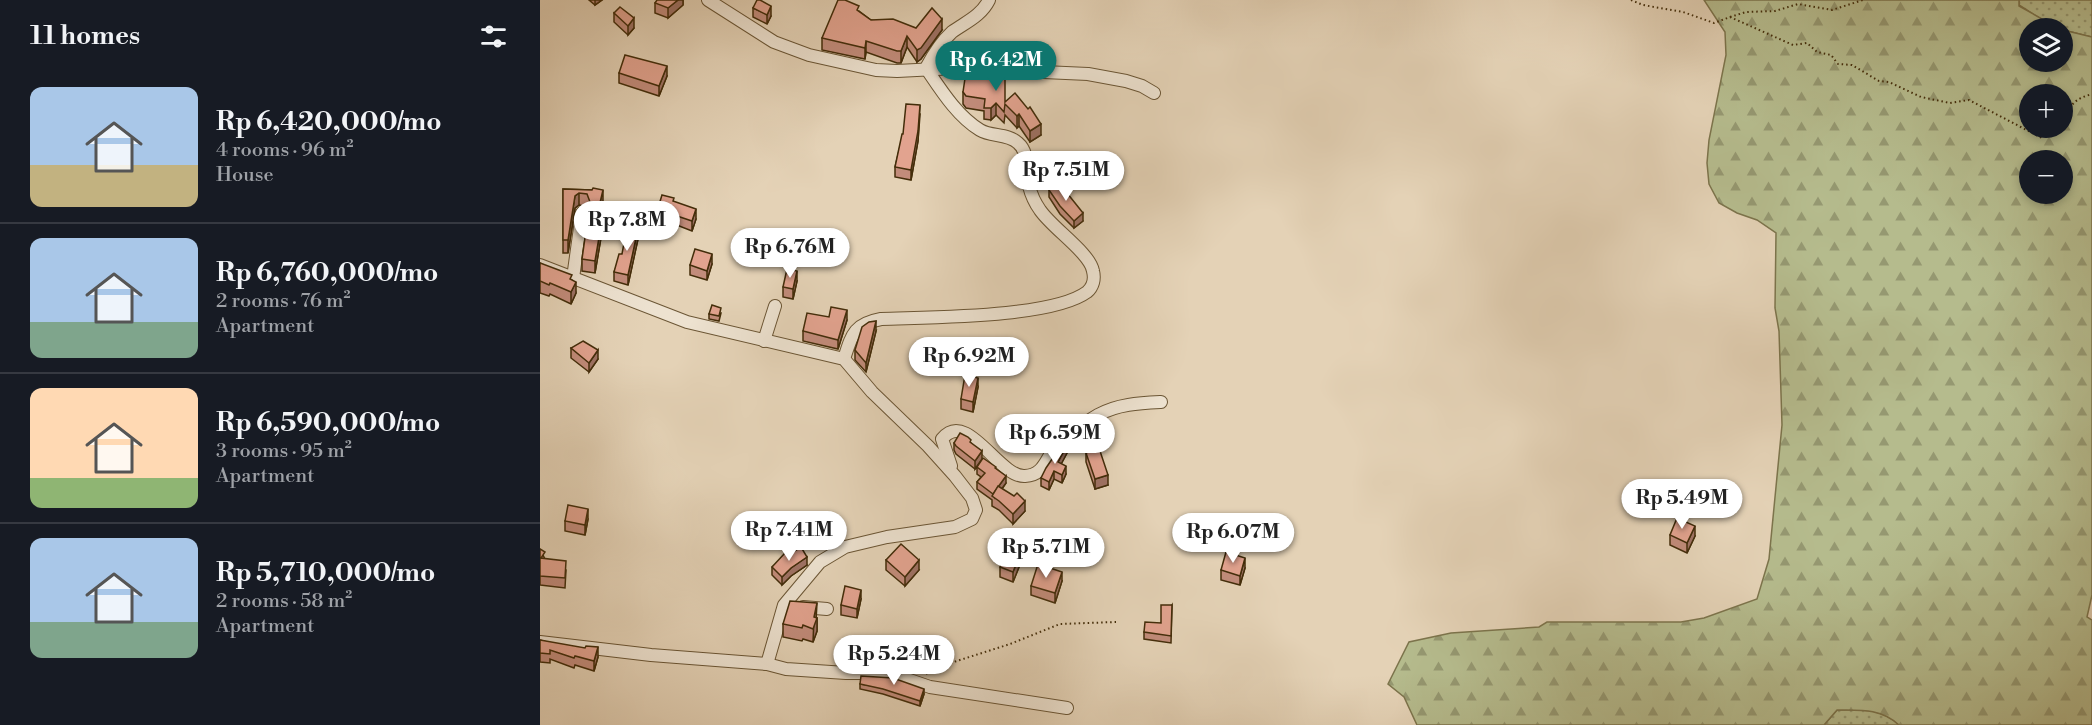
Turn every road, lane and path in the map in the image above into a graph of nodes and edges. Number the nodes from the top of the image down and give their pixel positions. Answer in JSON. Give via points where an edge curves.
{"nodes":[{"id":1,"x":708,"y":0,"type":"edge"},
{"id":2,"x":989,"y":0,"type":"edge"},
{"id":3,"x":1631,"y":0,"type":"edge"},
{"id":4,"x":1863,"y":0,"type":"edge"},
{"id":5,"x":1730,"y":18,"type":"junction"},
{"id":6,"x":926,"y":68,"type":"junction"},
{"id":7,"x":1154,"y":93,"type":"dead end"},
{"id":8,"x":2092,"y":94,"type":"edge"},
{"id":9,"x":2073,"y":103,"type":"edge"},
{"id":10,"x":2019,"y":126,"type":"edge"},
{"id":11,"x":582,"y":213,"type":"dead end"},
{"id":12,"x":540,"y":266,"type":"edge"},
{"id":13,"x":573,"y":278,"type":"junction"},
{"id":14,"x":775,"y":306,"type":"dead end"},
{"id":15,"x":765,"y":341,"type":"junction"},
{"id":16,"x":844,"y":359,"type":"junction"},
{"id":17,"x":1161,"y":402,"type":"dead end"},
{"id":18,"x":955,"y":476,"type":"junction"},
{"id":19,"x":784,"y":605,"type":"junction"},
{"id":20,"x":826,"y":609,"type":"dead end"},
{"id":21,"x":1116,"y":622,"type":"dead end"},
{"id":22,"x":540,"y":642,"type":"edge"},
{"id":23,"x":767,"y":664,"type":"junction"},
{"id":24,"x":918,"y":678,"type":"dead end"},
{"id":25,"x":1067,"y":708,"type":"dead end"}],
"edges":[{"from":1,"to":6,"type":"street","via":[[774,42],[809,55],[876,70]]},
{"from":2,"to":6,"type":"street","via":[[979,14],[942,43]]},
{"from":3,"to":5,"type":"path","via":[[1714,23]]},
{"from":4,"to":5,"type":"path","via":[[1832,10],[1798,4]]},
{"from":5,"to":10,"type":"path","via":[[1793,45],[1807,43],[1838,63],[1852,65],[1879,81],[1921,97],[1950,104],[1969,100]]},
{"from":6,"to":7,"type":"street","via":[[1088,74],[1126,81]]},
{"from":6,"to":16,"type":"street","via":[[973,125],[1016,140],[1022,147],[1034,200],[1056,229],[1091,263],[1093,284],[1087,292],[1067,301],[1026,310],[870,321],[853,334]]},
{"from":8,"to":9,"type":"path"},
{"from":11,"to":13,"type":"street"},
{"from":12,"to":13,"type":"street"},
{"from":13,"to":15,"type":"street","via":[[687,322]]},
{"from":14,"to":15,"type":"street"},
{"from":15,"to":16,"type":"street"},
{"from":16,"to":18,"type":"street"},
{"from":17,"to":18,"type":"street","via":[[1130,404],[1101,413],[1080,426],[1054,449],[1045,466],[1028,476],[1012,473],[970,436],[958,431],[947,433],[942,439],[943,446]]},
{"from":18,"to":19,"type":"street","via":[[976,506],[972,519],[955,527],[845,548],[820,562]]},
{"from":19,"to":20,"type":"street"},
{"from":19,"to":23,"type":"street"},
{"from":21,"to":24,"type":"path","via":[[1060,624],[938,667]]},
{"from":22,"to":23,"type":"street"},
{"from":23,"to":25,"type":"street","via":[[786,669],[895,675],[930,687]]}]}
